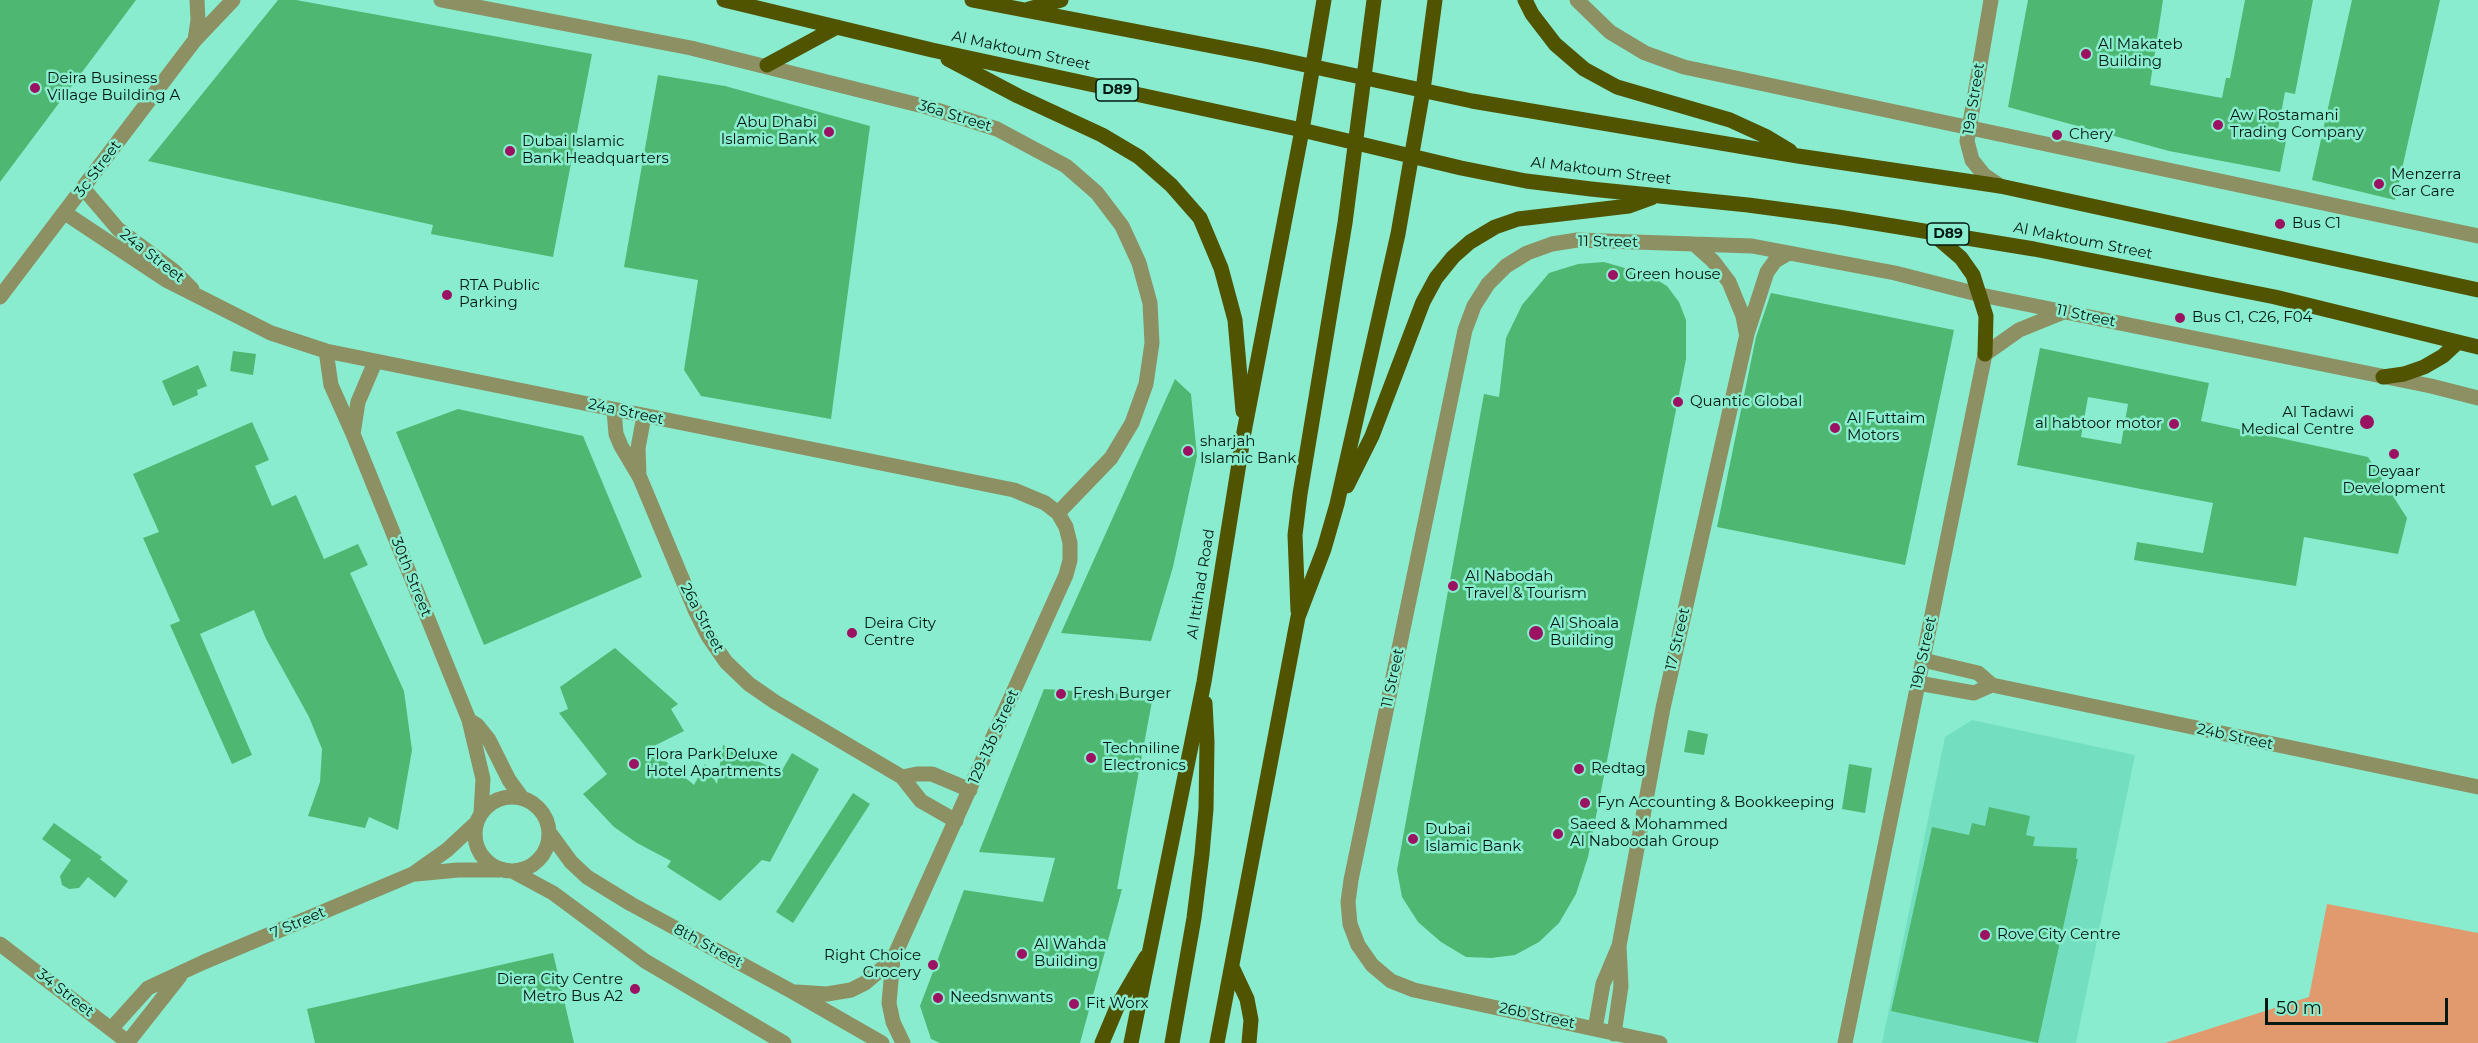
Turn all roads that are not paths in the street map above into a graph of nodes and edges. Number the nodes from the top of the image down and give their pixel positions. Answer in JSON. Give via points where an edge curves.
{"nodes":[{"id":1,"x":196,"y":0,"type":"edge"},
{"id":2,"x":233,"y":0,"type":"edge"},
{"id":3,"x":441,"y":0,"type":"edge"},
{"id":4,"x":724,"y":0,"type":"edge"},
{"id":5,"x":972,"y":0,"type":"edge"},
{"id":6,"x":1061,"y":0,"type":"edge"},
{"id":7,"x":1324,"y":0,"type":"edge"},
{"id":8,"x":1374,"y":0,"type":"edge"},
{"id":9,"x":1435,"y":0,"type":"edge"},
{"id":10,"x":1525,"y":0,"type":"edge"},
{"id":11,"x":1577,"y":0,"type":"edge"},
{"id":12,"x":1991,"y":0,"type":"edge"},
{"id":13,"x":1025,"y":10,"type":"junction"},
{"id":14,"x":837,"y":27,"type":"junction"},
{"id":15,"x":195,"y":40,"type":"junction"},
{"id":16,"x":932,"y":50,"type":"junction"},
{"id":17,"x":767,"y":65,"type":"junction"},
{"id":18,"x":1311,"y":67,"type":"junction"},
{"id":19,"x":1363,"y":77,"type":"junction"},
{"id":20,"x":1423,"y":90,"type":"junction"},
{"id":21,"x":1968,"y":126,"type":"junction"},
{"id":22,"x":1302,"y":130,"type":"junction"},
{"id":23,"x":1355,"y":142,"type":"junction"},
{"id":24,"x":1412,"y":155,"type":"junction"},
{"id":25,"x":1798,"y":156,"type":"junction"},
{"id":26,"x":2000,"y":186,"type":"junction"},
{"id":27,"x":83,"y":188,"type":"junction"},
{"id":28,"x":1657,"y":196,"type":"junction"},
{"id":29,"x":65,"y":213,"type":"junction"},
{"id":30,"x":1928,"y":231,"type":"junction"},
{"id":31,"x":2478,"y":236,"type":"edge"},
{"id":32,"x":1694,"y":244,"type":"junction"},
{"id":33,"x":1787,"y":254,"type":"junction"},
{"id":34,"x":3,"y":288,"type":"edge"},
{"id":35,"x":2478,"y":290,"type":"edge"},
{"id":36,"x":1981,"y":295,"type":"junction"},
{"id":37,"x":198,"y":296,"type":"junction"},
{"id":38,"x":2066,"y":311,"type":"junction"},
{"id":39,"x":1747,"y":334,"type":"junction"},
{"id":40,"x":2458,"y":342,"type":"junction"},
{"id":41,"x":2478,"y":347,"type":"edge"},
{"id":42,"x":326,"y":351,"type":"junction"},
{"id":43,"x":1985,"y":354,"type":"junction"},
{"id":44,"x":375,"y":362,"type":"junction"},
{"id":45,"x":2383,"y":377,"type":"junction"},
{"id":46,"x":2478,"y":398,"type":"edge"},
{"id":47,"x":614,"y":410,"type":"junction"},
{"id":48,"x":644,"y":416,"type":"junction"},
{"id":49,"x":1244,"y":432,"type":"junction"},
{"id":50,"x":353,"y":434,"type":"junction"},
{"id":51,"x":640,"y":478,"type":"junction"},
{"id":52,"x":1337,"y":504,"type":"junction"},
{"id":53,"x":1058,"y":513,"type":"junction"},
{"id":54,"x":1298,"y":617,"type":"junction"},
{"id":55,"x":1923,"y":660,"type":"junction"},
{"id":56,"x":1204,"y":682,"type":"junction"},
{"id":57,"x":1918,"y":683,"type":"junction"},
{"id":58,"x":1992,"y":685,"type":"junction"},
{"id":59,"x":469,"y":720,"type":"junction"},
{"id":60,"x":902,"y":777,"type":"junction"},
{"id":61,"x":2478,"y":788,"type":"edge"},
{"id":62,"x":970,"y":790,"type":"junction"},
{"id":63,"x":522,"y":798,"type":"junction"},
{"id":64,"x":478,"y":818,"type":"junction"},
{"id":65,"x":956,"y":821,"type":"junction"},
{"id":66,"x":549,"y":832,"type":"junction"},
{"id":67,"x":508,"y":871,"type":"junction"},
{"id":68,"x":413,"y":874,"type":"junction"},
{"id":69,"x":0,"y":944,"type":"edge"},
{"id":70,"x":1619,"y":946,"type":"junction"},
{"id":71,"x":1151,"y":949,"type":"junction"},
{"id":72,"x":893,"y":959,"type":"junction"},
{"id":73,"x":1232,"y":967,"type":"junction"},
{"id":74,"x":184,"y":972,"type":"junction"},
{"id":75,"x":1414,"y":990,"type":"joint"},
{"id":76,"x":794,"y":992,"type":"junction"},
{"id":77,"x":111,"y":1029,"type":"junction"},
{"id":78,"x":1595,"y":1029,"type":"junction"},
{"id":79,"x":1614,"y":1034,"type":"junction"},
{"id":80,"x":773,"y":1038,"type":"edge"},
{"id":81,"x":128,"y":1043,"type":"edge"},
{"id":82,"x":784,"y":1043,"type":"edge"},
{"id":83,"x":882,"y":1043,"type":"edge"},
{"id":84,"x":903,"y":1043,"type":"edge"},
{"id":85,"x":1102,"y":1043,"type":"edge"},
{"id":86,"x":1131,"y":1043,"type":"edge"},
{"id":87,"x":1172,"y":1043,"type":"edge"},
{"id":88,"x":1217,"y":1043,"type":"edge"},
{"id":89,"x":1249,"y":1043,"type":"edge"},
{"id":90,"x":1660,"y":1043,"type":"edge"},
{"id":91,"x":1845,"y":1043,"type":"edge"}],
"edges":[{"from":1,"to":15,"type":"street"},
{"from":2,"to":15,"type":"street","name":"3c Street"},
{"from":3,"to":17,"type":"street","name":"36a Street"},
{"from":4,"to":14,"type":"main road","name":"Al Maktoum Street","number":"D89"},
{"from":5,"to":13,"type":"main road"},
{"from":6,"to":13,"type":"main road"},
{"from":7,"to":18,"type":"main road"},
{"from":8,"to":19,"type":"main road"},
{"from":9,"to":20,"type":"main road"},
{"from":10,"to":25,"type":"main road","via":[[1555,44],[1584,69],[1617,87],[1730,120]]},
{"from":11,"to":21,"type":"street","via":[[1610,32],[1645,53],[1684,67]]},
{"from":12,"to":21,"type":"street","name":"19a Street"},
{"from":13,"to":18,"type":"main road"},
{"from":14,"to":16,"type":"main road","name":"Al Maktoum Street","number":"D89"},
{"from":14,"to":17,"type":"main road"},
{"from":15,"to":27,"type":"street","name":"3c Street"},
{"from":16,"to":22,"type":"main road","name":"Al Maktoum Street","number":"D89"},
{"from":16,"to":49,"type":"main road","via":[[1138,157],[1171,185],[1200,218],[1221,268],[1235,320]]},
{"from":17,"to":53,"type":"street","name":"36a Street","via":[[997,129],[1066,166],[1097,193],[1122,226],[1139,263],[1150,303],[1152,344],[1146,384],[1132,423],[1111,458]]},
{"from":18,"to":19,"type":"main road"},
{"from":18,"to":22,"type":"main road","name":"Al Ittihad Road"},
{"from":19,"to":20,"type":"main road"},
{"from":19,"to":23,"type":"main road"},
{"from":20,"to":24,"type":"main road"},
{"from":20,"to":25,"type":"main road"},
{"from":21,"to":26,"type":"street","name":"19a Street","via":[[1972,160]]},
{"from":21,"to":31,"type":"street"},
{"from":22,"to":23,"type":"main road","name":"Al Maktoum Street","number":"D89"},
{"from":22,"to":49,"type":"main road","name":"Al Ittihad Road"},
{"from":23,"to":24,"type":"main road","name":"Al Maktoum Street","number":"D89"},
{"from":23,"to":54,"type":"main road","via":[[1299,494],[1295,535]]},
{"from":24,"to":28,"type":"main road","name":"Al Maktoum Street","number":"D89","via":[[1526,181]]},
{"from":24,"to":52,"type":"main road"},
{"from":25,"to":26,"type":"main road"},
{"from":26,"to":35,"type":"main road"},
{"from":27,"to":29,"type":"street","name":"3c Street"},
{"from":27,"to":37,"type":"street","name":"24a Street","via":[[118,229],[174,271]]},
{"from":28,"to":30,"type":"main road","name":"Al Maktoum Street","number":"D89"},
{"from":28,"to":52,"type":"main road","via":[[1629,206],[1518,219],[1495,227],[1453,257],[1423,302],[1372,436]]},
{"from":29,"to":34,"type":"street","name":"3c Street"},
{"from":29,"to":37,"type":"street","name":"24a Street","via":[[166,280]]},
{"from":30,"to":36,"type":"main road","via":[[1961,258]]},
{"from":30,"to":40,"type":"main road","name":"Al Maktoum Street","number":"D89","via":[[2263,295]]},
{"from":32,"to":33,"type":"street","name":"11 Street","via":[[1752,246]]},
{"from":32,"to":39,"type":"street","name":"17 Street","via":[[1729,282]]},
{"from":32,"to":75,"type":"street","name":"11 Street","via":[[1577,240],[1552,244],[1506,266],[1488,284],[1471,314],[1348,902],[1350,924],[1358,945],[1372,965],[1391,981]]},
{"from":33,"to":36,"type":"street","name":"11 Street","via":[[1895,273]]},
{"from":33,"to":39,"type":"street","name":"17 Street","via":[[1767,272]]},
{"from":36,"to":38,"type":"street","name":"11 Street"},
{"from":36,"to":43,"type":"main road","via":[[1986,316]]},
{"from":37,"to":42,"type":"street","name":"24a Street","via":[[271,333]]},
{"from":38,"to":43,"type":"street","via":[[2019,330]]},
{"from":38,"to":45,"type":"street","name":"11 Street"},
{"from":39,"to":70,"type":"street","name":"17 Street","via":[[1663,708]]},
{"from":40,"to":41,"type":"main road","name":"Al Maktoum Street","number":"D89"},
{"from":40,"to":45,"type":"main road","via":[[2424,367]]},
{"from":42,"to":44,"type":"street","name":"24a Street"},
{"from":42,"to":50,"type":"street","name":"30th Street","via":[[331,385]]},
{"from":43,"to":55,"type":"street","name":"19b Street"},
{"from":44,"to":47,"type":"street","name":"24a Street"},
{"from":44,"to":50,"type":"street","via":[[358,402]]},
{"from":45,"to":46,"type":"street","name":"11 Street"},
{"from":47,"to":48,"type":"street","name":"24a Street"},
{"from":47,"to":51,"type":"street","name":"26a Street","via":[[621,446]]},
{"from":48,"to":51,"type":"street","name":"26a Street","via":[[638,448]]},
{"from":48,"to":53,"type":"street","name":"24a Street","via":[[1014,490]]},
{"from":49,"to":56,"type":"main road","name":"Al Ittihad Road"},
{"from":50,"to":59,"type":"street","name":"30th Street"},
{"from":51,"to":60,"type":"street","name":"26a Street","via":[[684,588],[726,662],[775,702]]},
{"from":52,"to":54,"type":"main road"},
{"from":53,"to":62,"type":"street","name":"129-13b Street","via":[[1070,543],[1066,575]]},
{"from":54,"to":73,"type":"main road"},
{"from":55,"to":57,"type":"street","name":"19b Street"},
{"from":55,"to":58,"type":"street","name":"24b Street","via":[[1978,673]]},
{"from":56,"to":71,"type":"main road","name":"Al Ittihad Road"},
{"from":56,"to":87,"type":"main road","via":[[1206,809],[1194,918]]},
{"from":57,"to":58,"type":"street","name":"24b Street","via":[[1974,693]]},
{"from":57,"to":91,"type":"street","name":"19b Street"},
{"from":58,"to":61,"type":"street","name":"24b Street"},
{"from":59,"to":63,"type":"street","name":"30th Street","via":[[489,740]]},
{"from":59,"to":64,"type":"street","name":"30th Street","via":[[483,779]]},
{"from":60,"to":62,"type":"street","via":[[932,774]]},
{"from":60,"to":65,"type":"street","name":"26a Street","via":[[921,801]]},
{"from":62,"to":65,"type":"street","name":"129-13b Street"},
{"from":63,"to":64,"type":"street","via":[[499,799]]},
{"from":63,"to":66,"type":"street","via":[[541,811]]},
{"from":64,"to":67,"type":"street","via":[[476,847],[490,865]]},
{"from":64,"to":68,"type":"street","name":"7 Street","via":[[447,850]]},
{"from":65,"to":72,"type":"street","name":"129-13b Street"},
{"from":66,"to":67,"type":"street","via":[[548,843],[536,863]]},
{"from":66,"to":76,"type":"street","name":"8th Street","via":[[586,877]]},
{"from":67,"to":68,"type":"street","name":"7 Street"},
{"from":67,"to":80,"type":"street","via":[[554,893],[645,961]]},
{"from":68,"to":74,"type":"street","name":"7 Street"},
{"from":69,"to":77,"type":"street","name":"34 Street"},
{"from":70,"to":78,"type":"street","name":"17 Street","via":[[1604,984]]},
{"from":70,"to":79,"type":"street","name":"17 Street","via":[[1621,986]]},
{"from":71,"to":85,"type":"main road","via":[[1118,1005]]},
{"from":71,"to":86,"type":"main road","name":"Al Ittihad Road"},
{"from":72,"to":76,"type":"street","name":"129-13b Street","via":[[866,983],[851,990],[826,994]]},
{"from":72,"to":84,"type":"street","name":"129-13b Street","via":[[889,1003]]},
{"from":73,"to":88,"type":"main road"},
{"from":73,"to":89,"type":"main road","via":[[1247,999],[1251,1020]]},
{"from":74,"to":77,"type":"street","name":"7 Street","via":[[148,988]]},
{"from":74,"to":81,"type":"street","name":"7 Street"},
{"from":75,"to":78,"type":"street","name":"26b Street"},
{"from":76,"to":83,"type":"street","name":"8th Street"},
{"from":77,"to":81,"type":"street","name":"34 Street"},
{"from":78,"to":79,"type":"street","name":"26b Street"},
{"from":79,"to":90,"type":"street","name":"26b Street"},
{"from":80,"to":82,"type":"street"}]}
